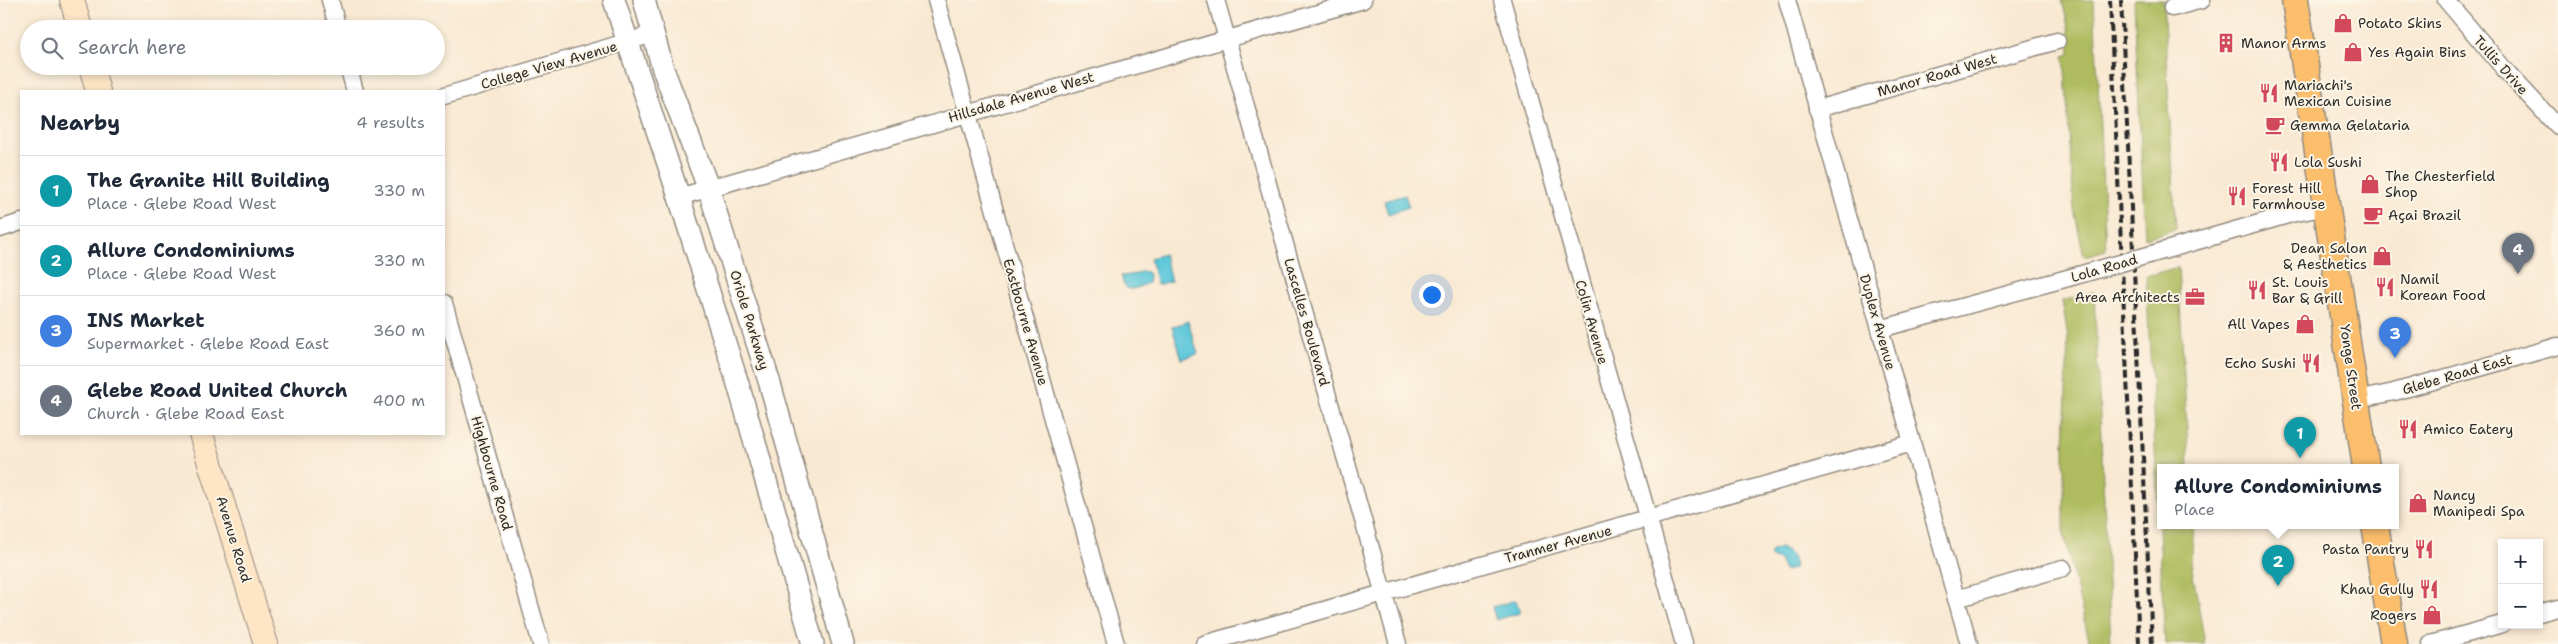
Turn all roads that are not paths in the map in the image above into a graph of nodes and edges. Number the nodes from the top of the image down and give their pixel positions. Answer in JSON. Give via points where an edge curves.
{"nodes":[{"id":1,"x":72,"y":0,"type":"edge"},
{"id":2,"x":330,"y":0,"type":"edge"},
{"id":3,"x":614,"y":0,"type":"edge"},
{"id":4,"x":644,"y":0,"type":"edge"},
{"id":5,"x":936,"y":0,"type":"edge"},
{"id":6,"x":1216,"y":0,"type":"edge"},
{"id":7,"x":1363,"y":0,"type":"edge"},
{"id":8,"x":1502,"y":0,"type":"edge"},
{"id":9,"x":1787,"y":0,"type":"edge"},
{"id":10,"x":2202,"y":0,"type":"edge"},
{"id":11,"x":2295,"y":0,"type":"edge"},
{"id":12,"x":2446,"y":0,"type":"edge"},
{"id":13,"x":2172,"y":8,"type":"dead end"},
{"id":14,"x":78,"y":20,"type":"edge"},
{"id":15,"x":336,"y":20,"type":"edge"},
{"id":16,"x":654,"y":34,"type":"junction"},
{"id":17,"x":1227,"y":39,"type":"junction"},
{"id":18,"x":2057,"y":41,"type":"dead end"},
{"id":19,"x":627,"y":42,"type":"junction"},
{"id":20,"x":94,"y":75,"type":"edge"},
{"id":21,"x":351,"y":75,"type":"edge"},
{"id":22,"x":98,"y":90,"type":"edge"},
{"id":23,"x":355,"y":90,"type":"edge"},
{"id":24,"x":445,"y":96,"type":"edge"},
{"id":25,"x":1817,"y":109,"type":"junction"},
{"id":26,"x":967,"y":112,"type":"junction"},
{"id":27,"x":2558,"y":126,"type":"edge"},
{"id":28,"x":708,"y":187,"type":"junction"},
{"id":29,"x":679,"y":197,"type":"junction"},
{"id":30,"x":2328,"y":208,"type":"junction"},
{"id":31,"x":20,"y":222,"type":"edge"},
{"id":32,"x":0,"y":229,"type":"edge"},
{"id":33,"x":445,"y":307,"type":"edge"},
{"id":34,"x":1880,"y":329,"type":"junction"},
{"id":35,"x":2558,"y":346,"type":"edge"},
{"id":36,"x":2356,"y":400,"type":"junction"},
{"id":37,"x":201,"y":435,"type":"edge"},
{"id":38,"x":1912,"y":443,"type":"junction"},
{"id":39,"x":2366,"y":464,"type":"edge"},
{"id":40,"x":1647,"y":519,"type":"junction"},
{"id":41,"x":2376,"y":529,"type":"edge"},
{"id":42,"x":2062,"y":568,"type":"dead end"},
{"id":43,"x":1383,"y":592,"type":"junction"},
{"id":44,"x":1956,"y":599,"type":"junction"},
{"id":45,"x":2558,"y":608,"type":"edge"},
{"id":46,"x":2543,"y":612,"type":"edge"},
{"id":47,"x":2498,"y":625,"type":"edge"},
{"id":48,"x":266,"y":644,"type":"edge"},
{"id":49,"x":540,"y":644,"type":"edge"},
{"id":50,"x":813,"y":644,"type":"edge"},
{"id":51,"x":843,"y":644,"type":"edge"},
{"id":52,"x":1116,"y":644,"type":"edge"},
{"id":53,"x":1204,"y":644,"type":"edge"},
{"id":54,"x":1398,"y":644,"type":"edge"},
{"id":55,"x":1684,"y":644,"type":"edge"},
{"id":56,"x":1969,"y":644,"type":"edge"},
{"id":57,"x":2394,"y":644,"type":"edge"},
{"id":58,"x":2431,"y":644,"type":"edge"}],
"edges":[{"from":1,"to":14,"type":"main road"},
{"from":2,"to":15,"type":"street"},
{"from":3,"to":19,"type":"street"},
{"from":4,"to":16,"type":"street","name":"Oriole Parkway"},
{"from":5,"to":26,"type":"street","name":"Eastbourne Avenue"},
{"from":6,"to":17,"type":"street","name":"Lascelles Boulevard"},
{"from":7,"to":17,"type":"street","name":"Hillsdale Avenue West"},
{"from":8,"to":40,"type":"street","name":"Colin Avenue"},
{"from":9,"to":25,"type":"street","name":"Duplex Avenue"},
{"from":10,"to":13,"type":"street"},
{"from":11,"to":30,"type":"main road","name":"Yonge Street"},
{"from":12,"to":27,"type":"street","name":"Tullis Drive"},
{"from":16,"to":19,"type":"street","name":"College View Avenue"},
{"from":16,"to":28,"type":"street","name":"Oriole Parkway","via":[[663,70]]},
{"from":17,"to":26,"type":"street","name":"Hillsdale Avenue West"},
{"from":17,"to":43,"type":"street","name":"Lascelles Boulevard"},
{"from":18,"to":25,"type":"street","name":"Manor Road West"},
{"from":19,"to":24,"type":"street","name":"College View Avenue"},
{"from":19,"to":29,"type":"street"},
{"from":20,"to":22,"type":"main road"},
{"from":21,"to":23,"type":"street"},
{"from":25,"to":34,"type":"street","name":"Duplex Avenue"},
{"from":26,"to":28,"type":"street","name":"Hillsdale Avenue West"},
{"from":26,"to":52,"type":"street","name":"Eastbourne Avenue"},
{"from":28,"to":29,"type":"street","name":"Hillsdale Avenue West"},
{"from":28,"to":51,"type":"street","name":"Oriole Parkway","via":[[770,384]]},
{"from":29,"to":50,"type":"street","via":[[738,384]]},
{"from":30,"to":34,"type":"street","name":"Lola Road","bridge":true,"via":[[2291,214]]},
{"from":30,"to":36,"type":"main road","name":"Yonge Street"},
{"from":31,"to":32,"type":"street"},
{"from":33,"to":49,"type":"street","name":"Highbourne Road"},
{"from":34,"to":38,"type":"street","name":"Duplex Avenue"},
{"from":35,"to":36,"type":"street","name":"Glebe Road East"},
{"from":36,"to":39,"type":"main road","name":"Yonge Street"},
{"from":37,"to":48,"type":"main road","name":"Avenue Road"},
{"from":38,"to":40,"type":"street","name":"Tranmer Avenue"},
{"from":38,"to":44,"type":"street","name":"Duplex Avenue"},
{"from":40,"to":43,"type":"street","name":"Tranmer Avenue"},
{"from":40,"to":55,"type":"street","name":"Colin Avenue"},
{"from":41,"to":57,"type":"main road"},
{"from":42,"to":44,"type":"street"},
{"from":43,"to":53,"type":"street","name":"Tranmer Avenue"},
{"from":43,"to":54,"type":"street","name":"Lascelles Boulevard"},
{"from":44,"to":56,"type":"street","name":"Duplex Avenue"},
{"from":45,"to":46,"type":"street"},
{"from":47,"to":58,"type":"street"}]}
